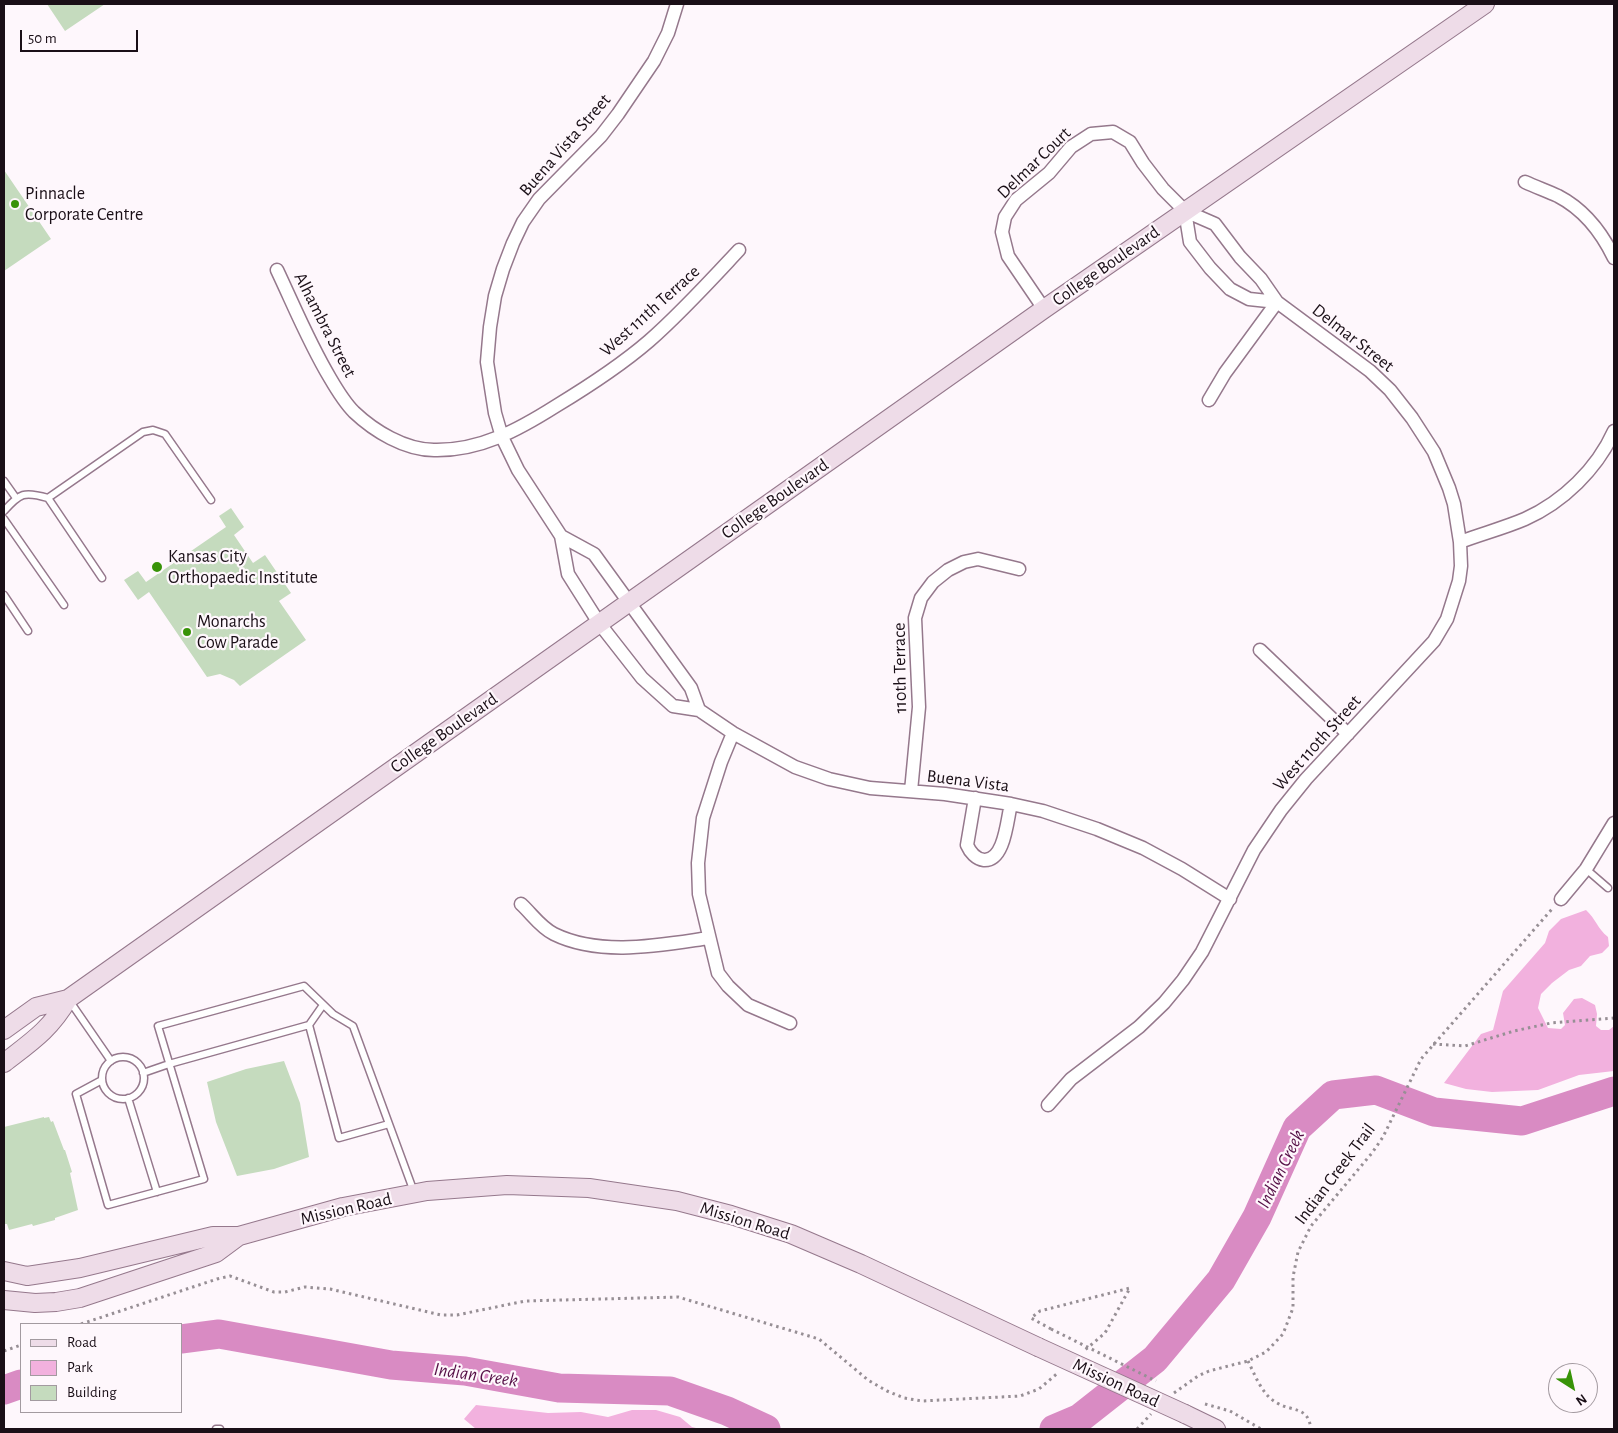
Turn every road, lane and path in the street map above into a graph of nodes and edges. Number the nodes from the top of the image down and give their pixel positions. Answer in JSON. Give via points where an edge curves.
{"nodes":[{"id":1,"x":677,"y":4,"type":"edge"},
{"id":2,"x":1485,"y":4,"type":"edge"},
{"id":3,"x":1526,"y":182,"type":"dead end"},
{"id":4,"x":1185,"y":211,"type":"junction"},
{"id":5,"x":739,"y":250,"type":"dead end"},
{"id":6,"x":1614,"y":258,"type":"edge"},
{"id":7,"x":277,"y":270,"type":"dead end"},
{"id":8,"x":1277,"y":302,"type":"junction"},
{"id":9,"x":1044,"y":309,"type":"junction"},
{"id":10,"x":1209,"y":400,"type":"dead end"},
{"id":11,"x":1614,"y":432,"type":"edge"},
{"id":12,"x":502,"y":437,"type":"junction"},
{"id":13,"x":4,"y":480,"type":"edge"},
{"id":14,"x":16,"y":498,"type":"junction"},
{"id":15,"x":48,"y":498,"type":"junction"},
{"id":16,"x":211,"y":500,"type":"dead end"},
{"id":17,"x":4,"y":511,"type":"edge"},
{"id":18,"x":4,"y":519,"type":"edge"},
{"id":19,"x":561,"y":536,"type":"junction"},
{"id":20,"x":1460,"y":542,"type":"junction"},
{"id":21,"x":1019,"y":569,"type":"dead end"},
{"id":22,"x":102,"y":578,"type":"dead end"},
{"id":23,"x":4,"y":595,"type":"edge"},
{"id":24,"x":629,"y":602,"type":"junction"},
{"id":25,"x":64,"y":605,"type":"dead end"},
{"id":26,"x":599,"y":623,"type":"junction"},
{"id":27,"x":28,"y":631,"type":"dead end"},
{"id":28,"x":1260,"y":650,"type":"dead end"},
{"id":29,"x":699,"y":710,"type":"junction"},
{"id":30,"x":733,"y":733,"type":"junction"},
{"id":31,"x":1348,"y":734,"type":"junction"},
{"id":32,"x":911,"y":791,"type":"junction"},
{"id":33,"x":975,"y":798,"type":"junction"},
{"id":34,"x":1011,"y":804,"type":"junction"},
{"id":35,"x":1614,"y":823,"type":"edge"},
{"id":36,"x":1586,"y":869,"type":"junction"},
{"id":37,"x":1608,"y":888,"type":"dead end"},
{"id":38,"x":1230,"y":899,"type":"junction"},
{"id":39,"x":1561,"y":899,"type":"joint"},
{"id":40,"x":520,"y":904,"type":"dead end"},
{"id":41,"x":709,"y":938,"type":"junction"},
{"id":42,"x":68,"y":999,"type":"junction"},
{"id":43,"x":323,"y":1005,"type":"junction"},
{"id":44,"x":1614,"y":1018,"type":"edge"},
{"id":45,"x":790,"y":1024,"type":"dead end"},
{"id":46,"x":309,"y":1025,"type":"junction"},
{"id":47,"x":4,"y":1030,"type":"edge"},
{"id":48,"x":1433,"y":1044,"type":"junction"},
{"id":49,"x":111,"y":1061,"type":"junction"},
{"id":50,"x":4,"y":1063,"type":"edge"},
{"id":51,"x":169,"y":1064,"type":"junction"},
{"id":52,"x":143,"y":1073,"type":"junction"},
{"id":53,"x":102,"y":1080,"type":"junction"},
{"id":54,"x":128,"y":1098,"type":"junction"},
{"id":55,"x":1048,"y":1104,"type":"dead end"},
{"id":56,"x":389,"y":1124,"type":"junction"},
{"id":57,"x":157,"y":1192,"type":"junction"},
{"id":58,"x":414,"y":1193,"type":"junction"},
{"id":59,"x":239,"y":1236,"type":"junction"},
{"id":60,"x":4,"y":1271,"type":"edge"},
{"id":61,"x":4,"y":1300,"type":"edge"},
{"id":62,"x":84,"y":1323,"type":"edge"},
{"id":63,"x":20,"y":1345,"type":"edge"},
{"id":64,"x":4,"y":1351,"type":"edge"},
{"id":65,"x":1083,"y":1352,"type":"dead end"},
{"id":66,"x":1248,"y":1361,"type":"junction"},
{"id":67,"x":1061,"y":1370,"type":"dead end"},
{"id":68,"x":1164,"y":1385,"type":"dead end"},
{"id":69,"x":1173,"y":1389,"type":"dead end"},
{"id":70,"x":1182,"y":1394,"type":"dead end"},
{"id":71,"x":1169,"y":1398,"type":"dead end"},
{"id":72,"x":1199,"y":1402,"type":"dead end"},
{"id":73,"x":1155,"y":1411,"type":"dead end"},
{"id":74,"x":216,"y":1429,"type":"edge"},
{"id":75,"x":220,"y":1429,"type":"edge"},
{"id":76,"x":1137,"y":1429,"type":"edge"},
{"id":77,"x":1216,"y":1429,"type":"edge"},
{"id":78,"x":1261,"y":1429,"type":"edge"},
{"id":79,"x":1311,"y":1429,"type":"edge"}],
"edges":[{"from":1,"to":12,"type":"street","name":"Buena Vista Street","via":[[668,33],[654,61],[618,114],[601,136],[539,198],[513,243],[495,296],[487,362]]},
{"from":2,"to":4,"type":"main road","name":"College Boulevard"},
{"from":3,"to":6,"type":"street","via":[[1574,207],[1594,226]]},
{"from":4,"to":8,"type":"street","name":"Delmar Street","via":[[1215,224]]},
{"from":4,"to":8,"type":"street","via":[[1190,242],[1230,289],[1249,299]]},
{"from":4,"to":9,"type":"main road","name":"College Boulevard"},
{"from":4,"to":9,"type":"street","name":"Delmar Court","via":[[1163,189],[1130,142],[1113,132],[1091,134],[1071,147],[1049,173],[1016,200],[1005,216],[1002,232],[1008,256]]},
{"from":5,"to":12,"type":"street","name":"West 111th Terrace","via":[[687,304],[624,361],[576,395]]},
{"from":7,"to":12,"type":"street","name":"Alhambra Street","via":[[337,391],[367,422],[408,446],[433,450],[484,444]]},
{"from":8,"to":10,"type":"street"},
{"from":8,"to":20,"type":"street","name":"Delmar Street","via":[[1370,371],[1412,418],[1434,452],[1449,488]]},
{"from":9,"to":24,"type":"main road","name":"College Boulevard"},
{"from":11,"to":20,"type":"street","via":[[1595,463],[1552,504],[1525,519]]},
{"from":12,"to":19,"type":"street","name":"Buena Vista Street","via":[[518,470]]},
{"from":13,"to":14,"type":"lane"},
{"from":14,"to":15,"type":"lane","via":[[26,494]]},
{"from":14,"to":17,"type":"lane"},
{"from":15,"to":16,"type":"lane","via":[[143,432],[153,430],[165,434]]},
{"from":15,"to":22,"type":"lane"},
{"from":18,"to":25,"type":"lane"},
{"from":19,"to":24,"type":"street","name":"Buena Vista Street","via":[[594,554]]},
{"from":19,"to":26,"type":"street","name":"Buena Vista Street","via":[[568,574]]},
{"from":20,"to":31,"type":"street","name":"West 110th Street","via":[[1459,581],[1447,619],[1424,654]]},
{"from":21,"to":32,"type":"street","name":"110th Terrace","via":[[978,559],[964,562],[933,582],[921,598],[915,618],[919,707]]},
{"from":23,"to":27,"type":"lane"},
{"from":24,"to":26,"type":"main road","name":"College Boulevard"},
{"from":24,"to":29,"type":"street","via":[[691,688]]},
{"from":26,"to":29,"type":"street","name":"Buena Vista","via":[[642,678],[673,706]]},
{"from":26,"to":42,"type":"main road","name":"College Boulevard"},
{"from":28,"to":31,"type":"street"},
{"from":29,"to":30,"type":"street","name":"Buena Vista"},
{"from":30,"to":32,"type":"street","name":"Buena Vista","via":[[795,767],[829,779],[870,788]]},
{"from":30,"to":41,"type":"street","via":[[703,818],[698,863],[699,894]]},
{"from":31,"to":38,"type":"street","name":"West 110th Street","via":[[1281,810],[1254,850]]},
{"from":32,"to":33,"type":"street","name":"Buena Vista"},
{"from":33,"to":34,"type":"street","name":"Buena Vista"},
{"from":33,"to":34,"type":"street","via":[[967,845],[981,860],[994,857],[1000,850]]},
{"from":34,"to":38,"type":"street","name":"Buena Vista","via":[[1098,828],[1144,848]]},
{"from":35,"to":36,"type":"street"},
{"from":36,"to":37,"type":"lane"},
{"from":36,"to":39,"type":"street"},
{"from":38,"to":55,"type":"street","name":"West 110th Street","via":[[1202,952],[1164,1003],[1139,1027],[1071,1079]]},
{"from":39,"to":48,"type":"path","name":"Indian Creek Trail"},
{"from":40,"to":41,"type":"street","via":[[537,923],[574,942],[649,946]]},
{"from":41,"to":45,"type":"street","via":[[718,973],[728,986],[748,1005]]},
{"from":42,"to":47,"type":"main road","name":"College Boulevard","via":[[36,1007]]},
{"from":42,"to":49,"type":"lane"},
{"from":42,"to":50,"type":"main road","name":"College Boulevard","via":[[47,1030]]},
{"from":43,"to":46,"type":"lane"},
{"from":43,"to":51,"type":"lane","via":[[304,986],[158,1026]]},
{"from":43,"to":56,"type":"lane","via":[[352,1026]]},
{"from":44,"to":48,"type":"path","via":[[1552,1023],[1465,1046]]},
{"from":46,"to":51,"type":"lane"},
{"from":46,"to":56,"type":"lane","via":[[339,1138]]},
{"from":48,"to":66,"type":"path","name":"Indian Creek Trail","via":[[1421,1059],[1372,1153],[1311,1226],[1298,1252],[1293,1277],[1293,1308],[1284,1334],[1266,1352]]},
{"from":49,"to":52,"type":"lane","via":[[130,1058]]},
{"from":49,"to":53,"type":"lane","via":[[103,1072]]},
{"from":51,"to":52,"type":"lane"},
{"from":51,"to":57,"type":"lane","via":[[204,1179]]},
{"from":52,"to":54,"type":"lane","via":[[139,1091]]},
{"from":53,"to":54,"type":"lane","via":[[114,1097]]},
{"from":53,"to":57,"type":"lane","via":[[76,1094],[108,1205]]},
{"from":54,"to":57,"type":"lane"},
{"from":56,"to":58,"type":"lane"},
{"from":58,"to":59,"type":"main road","name":"Mission Road","via":[[343,1207]]},
{"from":58,"to":77,"type":"main road","name":"Mission Road","bridge":true,"via":[[507,1186],[590,1188],[677,1201],[731,1215],[791,1234],[861,1264]]},
{"from":59,"to":60,"type":"main road","name":"Mission Road","via":[[214,1236],[80,1268],[27,1276]]},
{"from":59,"to":61,"type":"main road","name":"Mission Road","via":[[216,1253],[80,1298],[35,1303]]},
{"from":62,"to":67,"type":"path","via":[[230,1276],[274,1292],[305,1287],[330,1289],[441,1316],[525,1301],[678,1297],[819,1339],[868,1380],[904,1398],[922,1401],[1020,1396],[1039,1388]]},
{"from":63,"to":64,"type":"path"},
{"from":65,"to":68,"type":"path","bridge":true,"via":[[1105,1333],[1130,1288],[1040,1310],[1031,1318],[1051,1329]]},
{"from":66,"to":71,"type":"path","name":"Indian Creek Trail","via":[[1208,1371]]},
{"from":66,"to":79,"type":"path","via":[[1263,1389],[1276,1403],[1304,1413]]},
{"from":69,"to":70,"type":"path"},
{"from":72,"to":78,"type":"path","via":[[1230,1411]]},
{"from":73,"to":76,"type":"path"},
{"from":74,"to":75,"type":"lane"}]}
